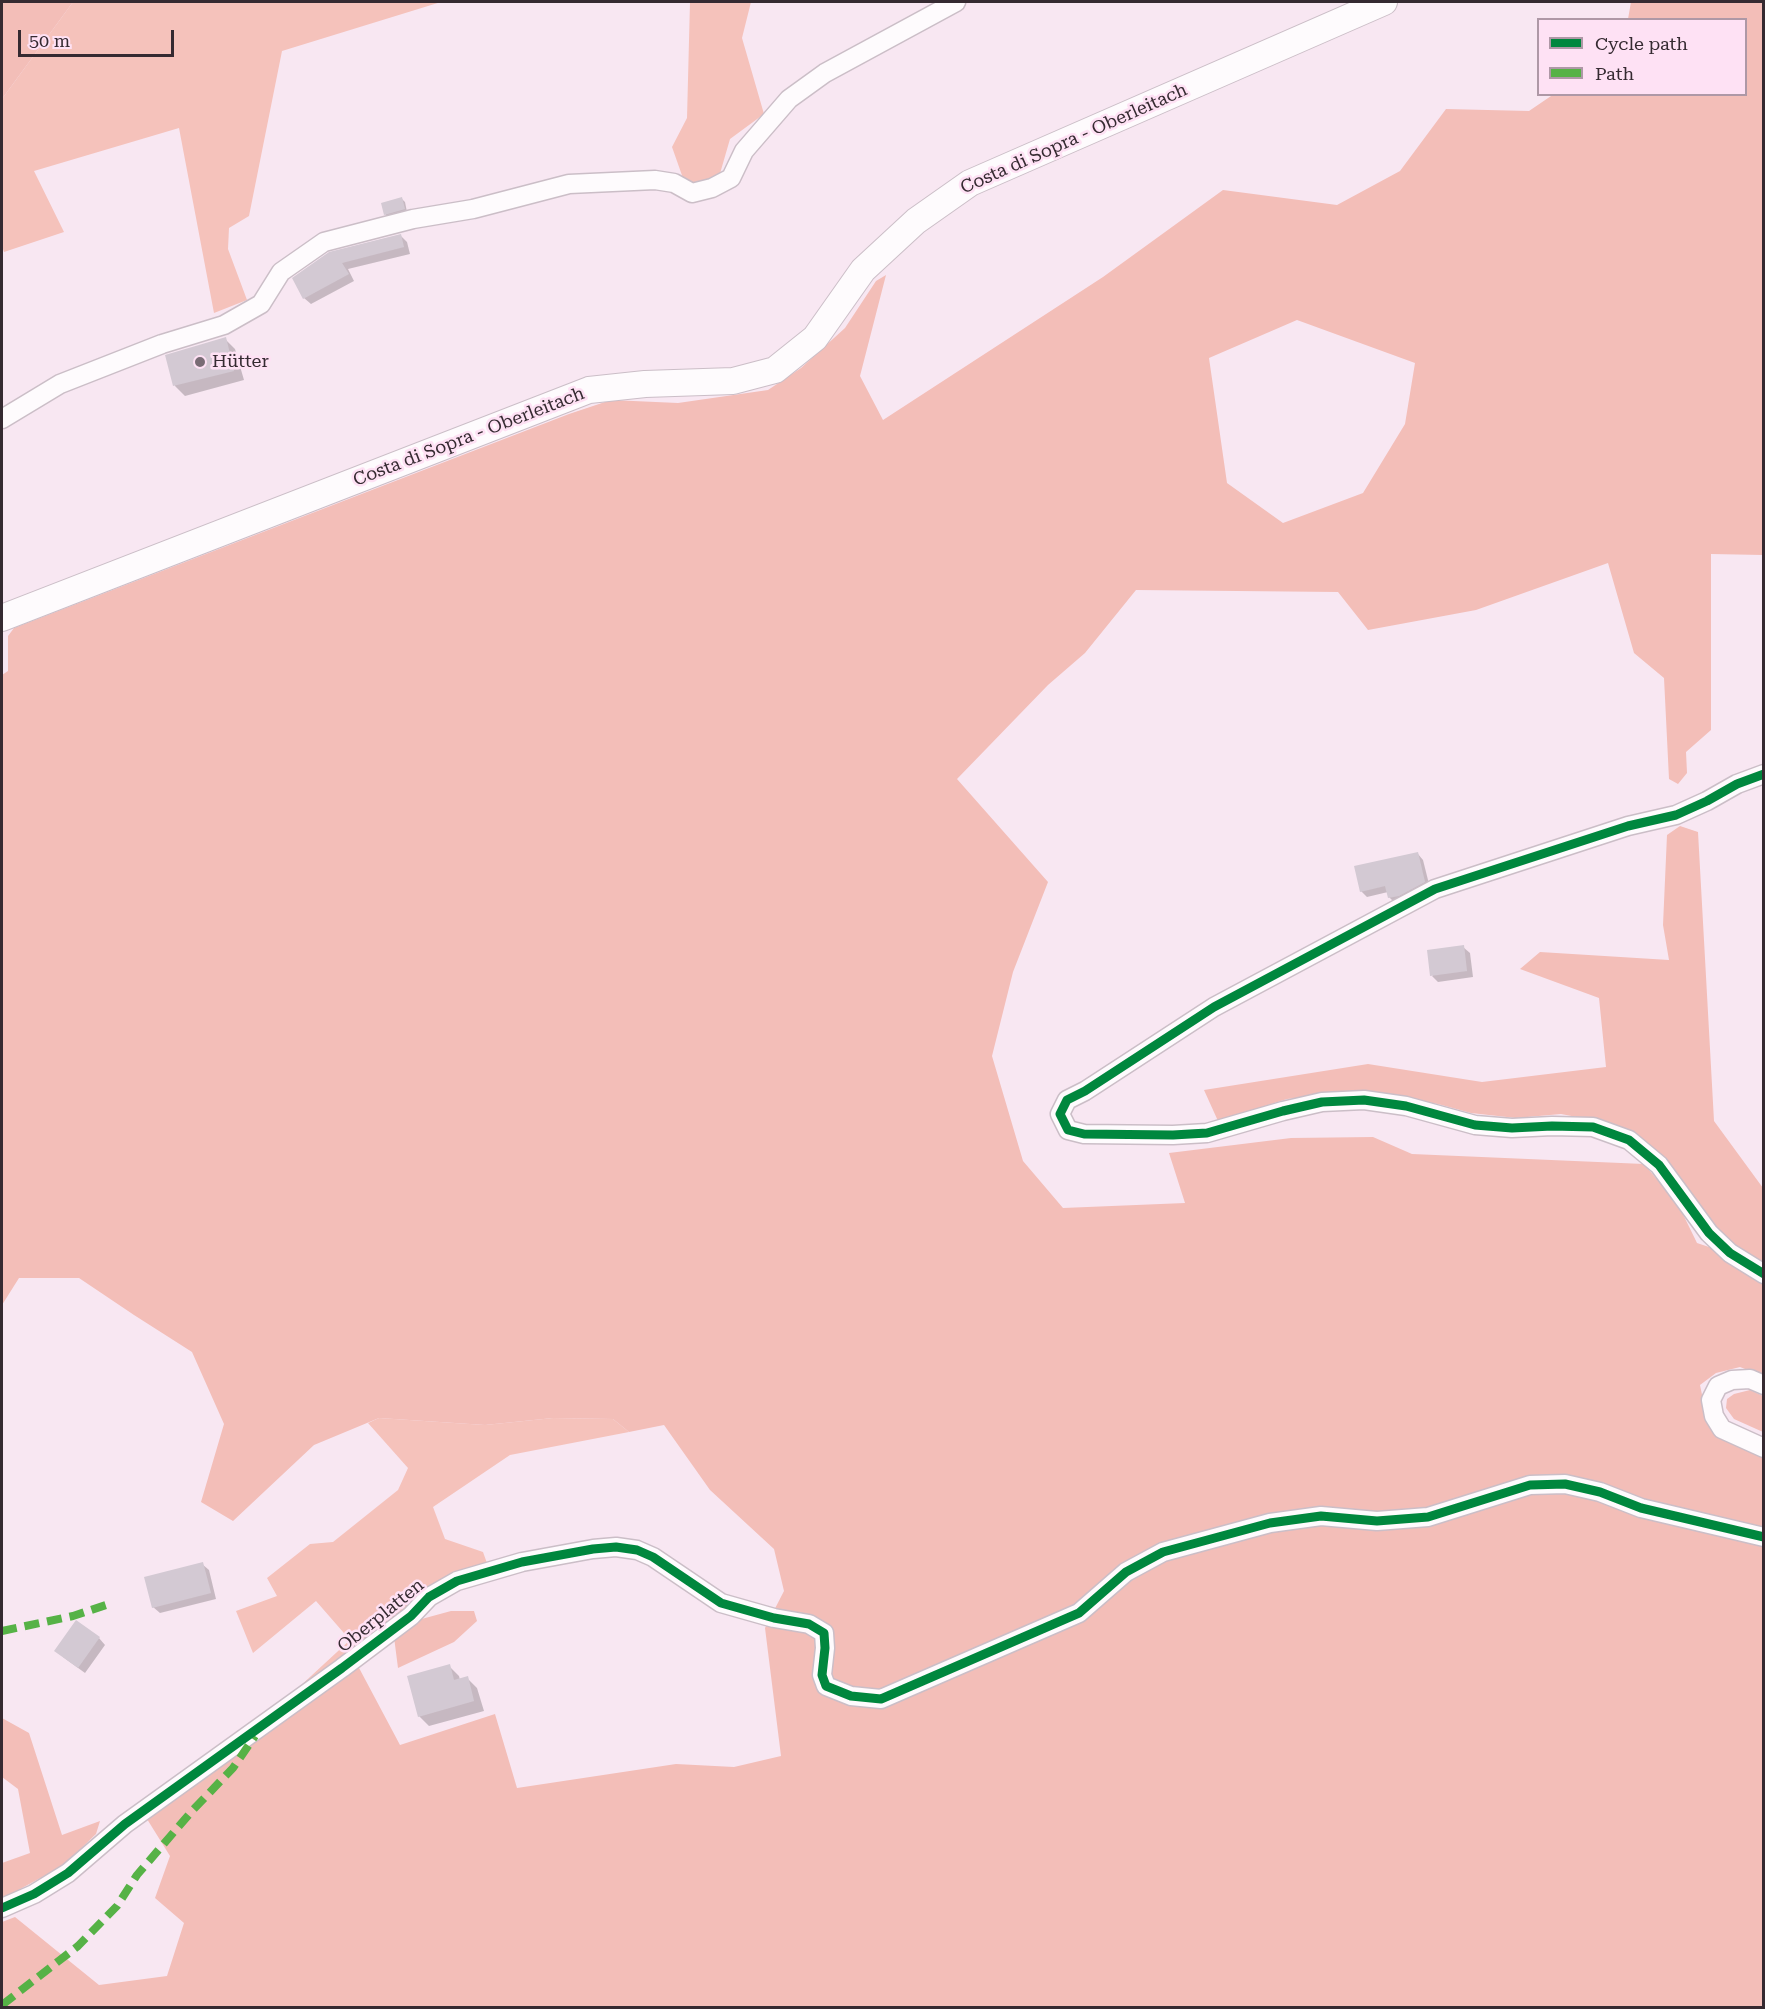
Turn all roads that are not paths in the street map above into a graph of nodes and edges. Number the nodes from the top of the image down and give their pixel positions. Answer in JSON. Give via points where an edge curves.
{"nodes":[{"id":1,"x":956,"y":2,"type":"edge"},
{"id":2,"x":1384,"y":2,"type":"edge"},
{"id":3,"x":2,"y":419,"type":"edge"},
{"id":4,"x":2,"y":618,"type":"edge"},
{"id":5,"x":1764,"y":774,"type":"edge"},
{"id":6,"x":1764,"y":1274,"type":"edge"},
{"id":7,"x":1764,"y":1385,"type":"edge"},
{"id":8,"x":1764,"y":1449,"type":"edge"},
{"id":9,"x":1764,"y":1537,"type":"edge"},
{"id":10,"x":2,"y":1908,"type":"edge"}],
"edges":[{"from":1,"to":3,"type":"street","via":[[825,73],[789,99],[744,151],[730,178],[712,189],[692,193],[674,183],[656,180],[569,184],[324,242],[280,272],[261,304],[224,325],[162,344],[60,384]]},
{"from":2,"to":4,"type":"main road","name":"Costa di Sopra - Oberleitach","via":[[970,183],[915,221],[863,270],[815,338],[775,370],[733,381],[589,390]]},
{"from":5,"to":6,"type":"street","via":[[1676,814],[1435,889],[1214,1007],[1067,1100],[1060,1114],[1068,1130],[1084,1134],[1173,1135],[1207,1133],[1322,1102],[1364,1100],[1406,1106],[1475,1125],[1593,1127],[1629,1140],[1659,1165],[1708,1233],[1730,1253]]},
{"from":7,"to":8,"type":"street","via":[[1750,1379],[1732,1380],[1718,1386],[1711,1400],[1722,1429]]},
{"from":9,"to":10,"type":"street","name":"Oberplatten","via":[[1641,1508],[1565,1484],[1530,1485],[1428,1517],[1377,1521],[1321,1516],[1270,1523],[1163,1552],[1126,1572],[1079,1613],[881,1699],[851,1696],[826,1686],[822,1675],[824,1633],[809,1624],[722,1603],[637,1550],[592,1549],[522,1563],[457,1581],[429,1597],[411,1616],[342,1668],[125,1824],[68,1874]]}]}
